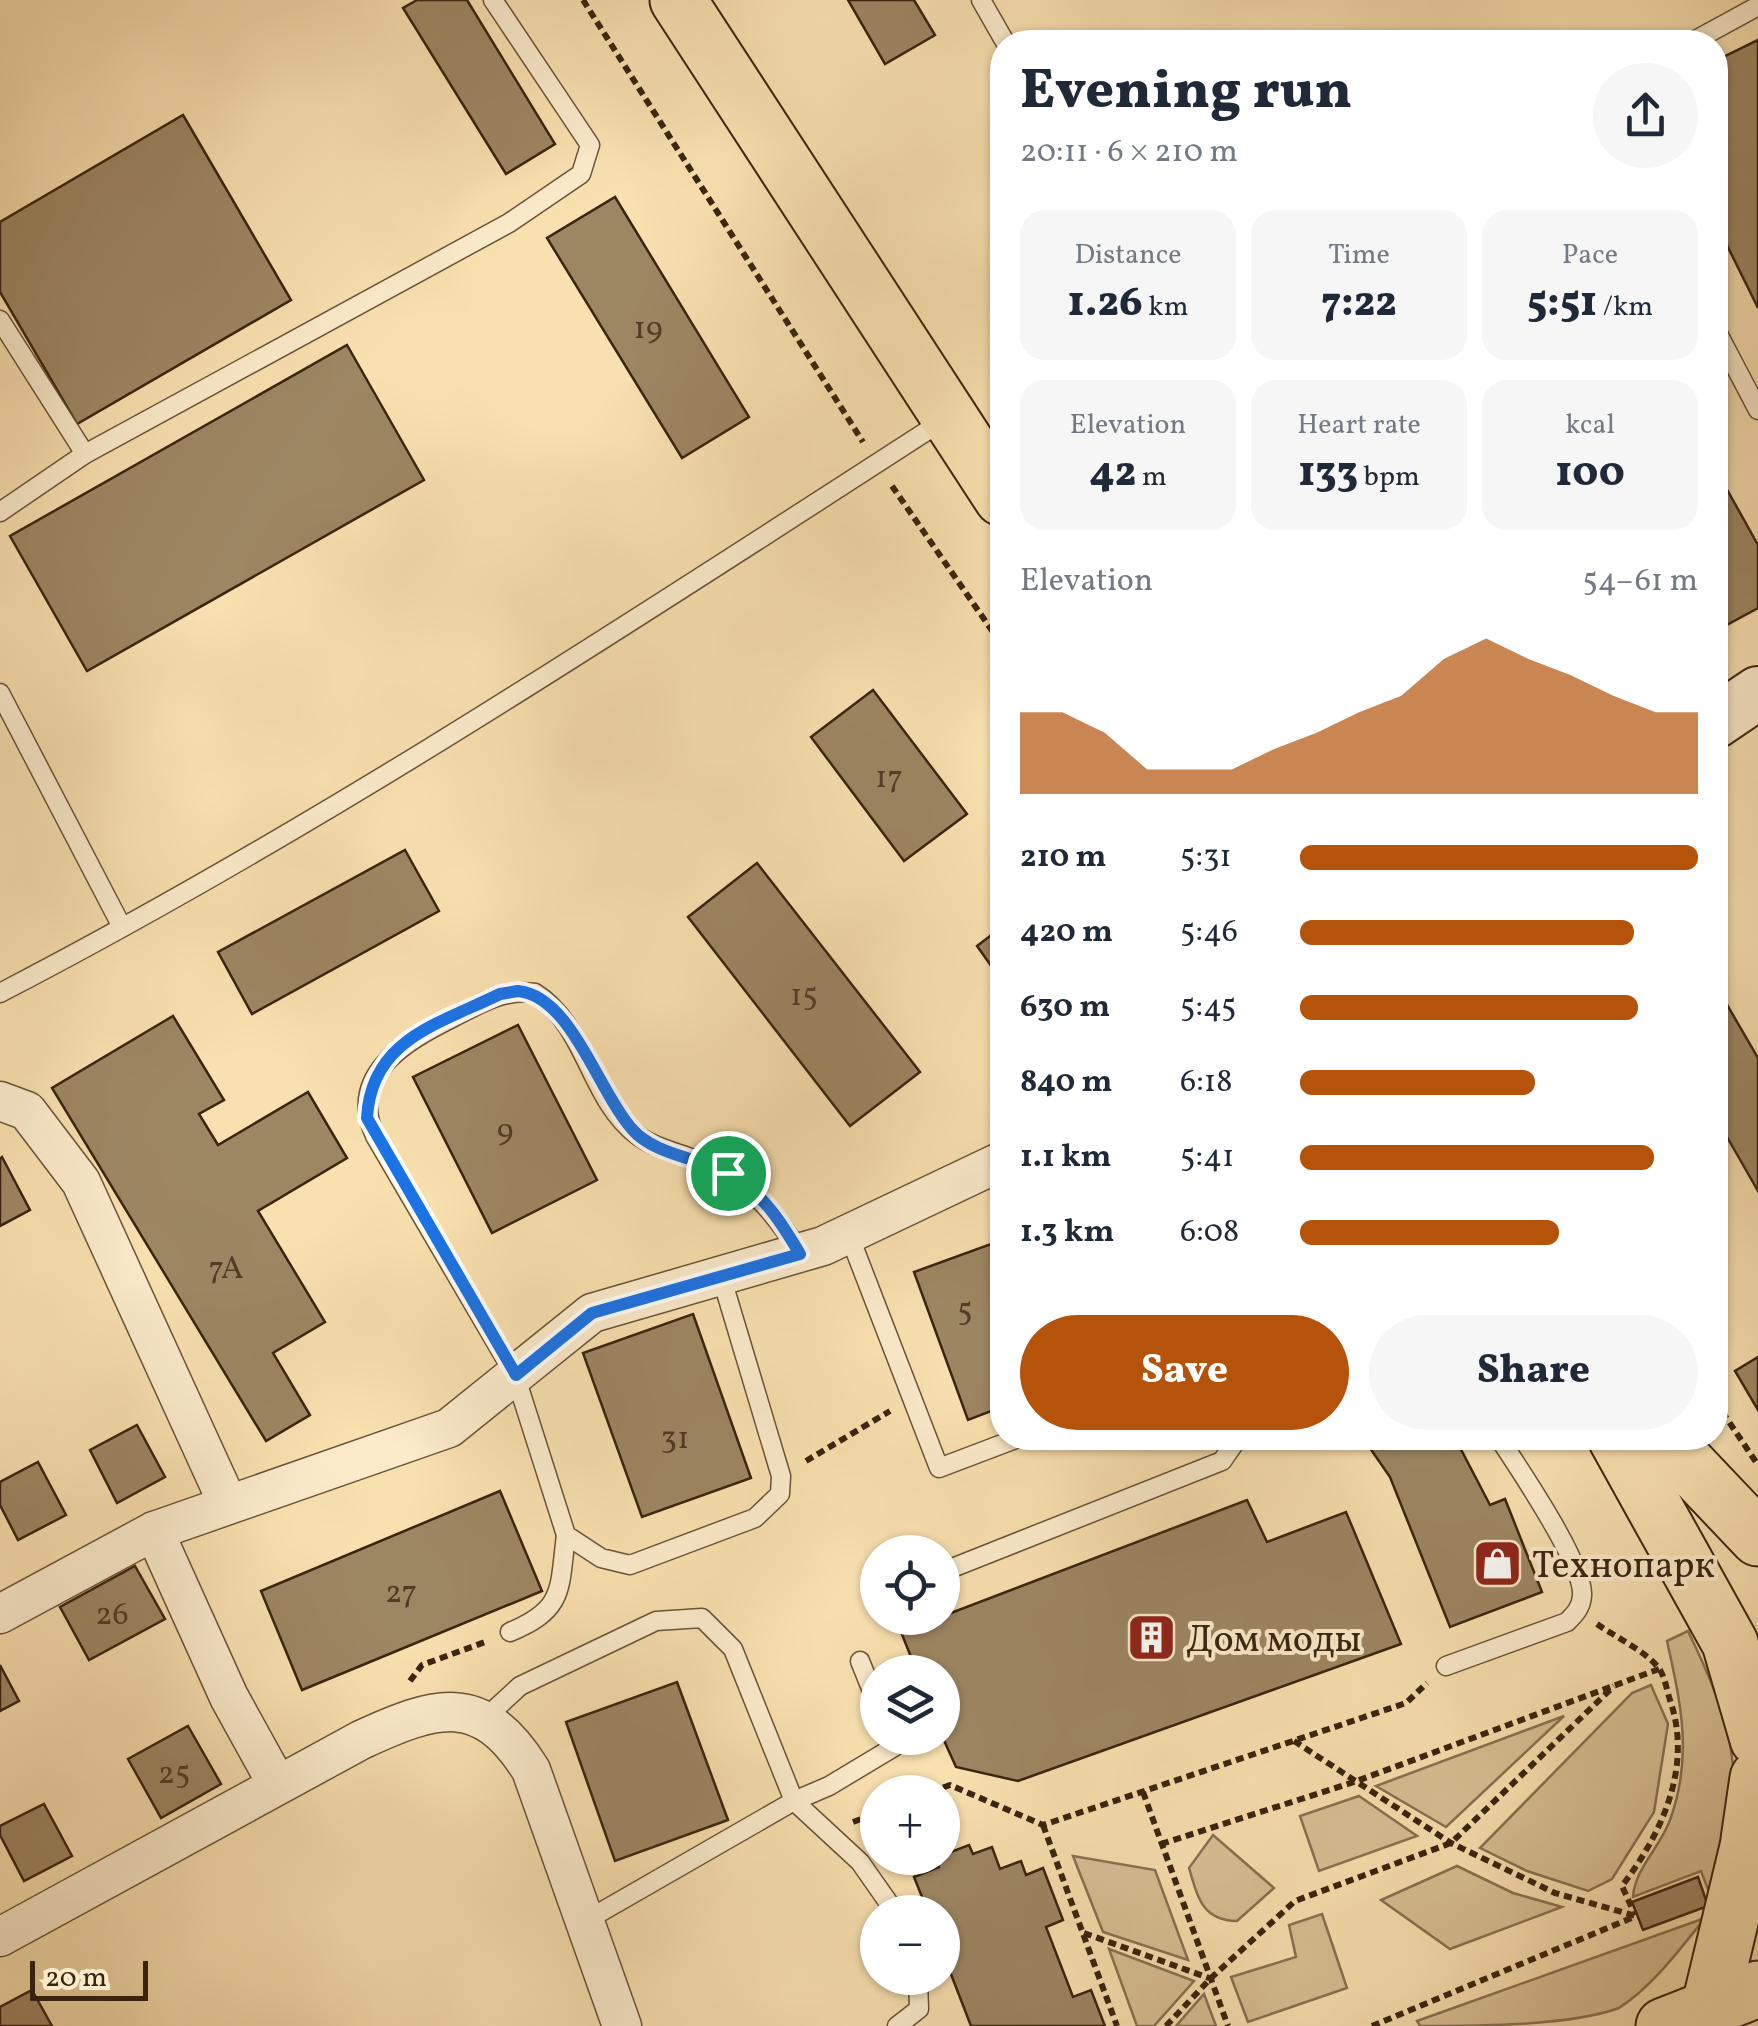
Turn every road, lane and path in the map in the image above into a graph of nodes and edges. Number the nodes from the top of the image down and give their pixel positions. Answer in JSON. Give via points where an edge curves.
{"nodes":[{"id":1,"x":493,"y":0,"type":"edge"},
{"id":2,"x":583,"y":0,"type":"edge"},
{"id":3,"x":678,"y":0,"type":"edge"},
{"id":4,"x":981,"y":0,"type":"edge"},
{"id":5,"x":1758,"y":6,"type":"edge"},
{"id":6,"x":998,"y":30,"type":"edge"},
{"id":7,"x":1714,"y":30,"type":"edge"},
{"id":8,"x":0,"y":320,"type":"edge"},
{"id":9,"x":1728,"y":353,"type":"edge"},
{"id":10,"x":1758,"y":410,"type":"edge"},
{"id":11,"x":948,"y":417,"type":"junction"},
{"id":12,"x":85,"y":454,"type":"junction"},
{"id":13,"x":876,"y":463,"type":"junction"},
{"id":14,"x":990,"y":476,"type":"edge"},
{"id":15,"x":0,"y":512,"type":"edge"},
{"id":16,"x":990,"y":628,"type":"edge"},
{"id":17,"x":0,"y":693,"type":"edge"},
{"id":18,"x":1758,"y":693,"type":"edge"},
{"id":19,"x":1728,"y":713,"type":"edge"},
{"id":20,"x":122,"y":928,"type":"junction"},
{"id":21,"x":0,"y":993,"type":"edge"},
{"id":22,"x":0,"y":1101,"type":"edge"},
{"id":23,"x":990,"y":1167,"type":"edge"},
{"id":24,"x":849,"y":1236,"type":"junction"},
{"id":25,"x":800,"y":1254,"type":"junction"},
{"id":26,"x":721,"y":1276,"type":"junction"},
{"id":27,"x":516,"y":1375,"type":"junction"},
{"id":28,"x":912,"y":1397,"type":"junction"},
{"id":29,"x":1728,"y":1420,"type":"edge"},
{"id":30,"x":990,"y":1449,"type":"edge"},
{"id":31,"x":1230,"y":1450,"type":"edge"},
{"id":32,"x":1507,"y":1450,"type":"edge"},
{"id":33,"x":1624,"y":1450,"type":"edge"},
{"id":34,"x":1674,"y":1450,"type":"edge"},
{"id":35,"x":1758,"y":1465,"type":"edge"},
{"id":36,"x":781,"y":1476,"type":"junction"},
{"id":37,"x":228,"y":1504,"type":"junction"},
{"id":38,"x":154,"y":1532,"type":"junction"},
{"id":39,"x":566,"y":1535,"type":"junction"},
{"id":40,"x":1758,"y":1538,"type":"edge"},
{"id":41,"x":960,"y":1565,"type":"edge"},
{"id":42,"x":1578,"y":1610,"type":"junction"},
{"id":43,"x":0,"y":1614,"type":"edge"},
{"id":44,"x":510,"y":1632,"type":"dead end"},
{"id":45,"x":1744,"y":1636,"type":"edge"},
{"id":46,"x":1446,"y":1666,"type":"joint"},
{"id":47,"x":1659,"y":1669,"type":"junction"},
{"id":48,"x":1614,"y":1686,"type":"junction"},
{"id":49,"x":482,"y":1722,"type":"junction"},
{"id":50,"x":1758,"y":1739,"type":"edge"},
{"id":51,"x":1294,"y":1740,"type":"junction"},
{"id":52,"x":881,"y":1755,"type":"edge"},
{"id":53,"x":1758,"y":1778,"type":"edge"},
{"id":54,"x":1354,"y":1782,"type":"junction"},
{"id":55,"x":277,"y":1784,"type":"junction"},
{"id":56,"x":960,"y":1789,"type":"edge"},
{"id":57,"x":1143,"y":1792,"type":"junction"},
{"id":58,"x":794,"y":1801,"type":"junction"},
{"id":59,"x":1043,"y":1825,"type":"junction"},
{"id":60,"x":1161,"y":1844,"type":"junction"},
{"id":61,"x":1451,"y":1844,"type":"junction"},
{"id":62,"x":1753,"y":1871,"type":"edge"},
{"id":63,"x":883,"y":1895,"type":"edge"},
{"id":64,"x":1636,"y":1916,"type":"junction"},
{"id":65,"x":586,"y":1920,"type":"junction"},
{"id":66,"x":1083,"y":1933,"type":"junction"},
{"id":67,"x":0,"y":1938,"type":"edge"},
{"id":68,"x":1210,"y":1978,"type":"junction"},
{"id":69,"x":919,"y":1995,"type":"edge"},
{"id":70,"x":1709,"y":2012,"type":"edge"},
{"id":71,"x":622,"y":2026,"type":"edge"},
{"id":72,"x":897,"y":2026,"type":"edge"},
{"id":73,"x":1117,"y":2026,"type":"edge"},
{"id":74,"x":1166,"y":2026,"type":"edge"},
{"id":75,"x":1228,"y":2026,"type":"edge"},
{"id":76,"x":1372,"y":2026,"type":"edge"}],
"edges":[{"from":1,"to":12,"type":"lane","via":[[590,145],[581,174],[508,223]]},
{"from":2,"to":13,"type":"path"},
{"from":3,"to":11,"type":"highway"},
{"from":4,"to":6,"type":"lane"},
{"from":5,"to":7,"type":"lane"},
{"from":8,"to":12,"type":"lane"},
{"from":9,"to":10,"type":"lane"},
{"from":11,"to":13,"type":"lane"},
{"from":11,"to":14,"type":"highway"},
{"from":12,"to":15,"type":"lane"},
{"from":13,"to":16,"type":"path"},
{"from":13,"to":20,"type":"lane","via":[[454,731]]},
{"from":17,"to":20,"type":"lane"},
{"from":18,"to":19,"type":"street"},
{"from":20,"to":21,"type":"lane"},
{"from":22,"to":37,"type":"street","via":[[28,1111],[81,1182]]},
{"from":23,"to":24,"type":"street"},
{"from":24,"to":25,"type":"street"},
{"from":24,"to":28,"type":"lane"},
{"from":25,"to":26,"type":"street"},
{"from":25,"to":27,"type":"lane","via":[[754,1190],[636,1134],[544,998],[535,992],[500,994],[419,1034],[381,1064],[368,1094],[367,1118]]},
{"from":26,"to":27,"type":"street","via":[[592,1313]]},
{"from":26,"to":36,"type":"lane"},
{"from":27,"to":37,"type":"street","via":[[449,1428]]},
{"from":27,"to":39,"type":"lane"},
{"from":28,"to":30,"type":"lane","via":[[940,1468]]},
{"from":28,"to":36,"type":"path"},
{"from":29,"to":35,"type":"path"},
{"from":31,"to":41,"type":"lane","via":[[1222,1461]]},
{"from":32,"to":42,"type":"lane","via":[[1551,1520],[1583,1592]]},
{"from":33,"to":45,"type":"highway"},
{"from":34,"to":40,"type":"highway"},
{"from":36,"to":39,"type":"lane","via":[[780,1494],[756,1518],[630,1564],[601,1558]]},
{"from":37,"to":38,"type":"street"},
{"from":38,"to":43,"type":"street"},
{"from":38,"to":55,"type":"street"},
{"from":39,"to":44,"type":"lane","via":[[559,1592],[542,1618]]},
{"from":42,"to":46,"type":"lane","via":[[1567,1622]]},
{"from":42,"to":47,"type":"path"},
{"from":45,"to":50,"type":"highway"},
{"from":46,"to":51,"type":"path","via":[[1406,1702]]},
{"from":47,"to":48,"type":"path"},
{"from":47,"to":64,"type":"path","via":[[1677,1720],[1677,1762],[1665,1818],[1622,1886]]},
{"from":48,"to":54,"type":"path"},
{"from":48,"to":61,"type":"path"},
{"from":49,"to":55,"type":"street","via":[[455,1711],[423,1712]]},
{"from":49,"to":58,"type":"lane","via":[[520,1686],[605,1645],[656,1621],[702,1618],[733,1649]]},
{"from":49,"to":65,"type":"street","via":[[512,1740],[531,1770]]},
{"from":51,"to":54,"type":"path"},
{"from":51,"to":57,"type":"path"},
{"from":52,"to":58,"type":"lane"},
{"from":53,"to":62,"type":"highway"},
{"from":54,"to":60,"type":"path"},
{"from":54,"to":61,"type":"path"},
{"from":55,"to":67,"type":"street"},
{"from":56,"to":59,"type":"path"},
{"from":57,"to":59,"type":"path"},
{"from":57,"to":60,"type":"path"},
{"from":58,"to":63,"type":"lane","via":[[860,1862]]},
{"from":58,"to":65,"type":"lane"},
{"from":59,"to":66,"type":"path"},
{"from":60,"to":68,"type":"path"},
{"from":61,"to":64,"type":"path","via":[[1554,1893]]},
{"from":61,"to":68,"type":"path","via":[[1295,1901]]},
{"from":62,"to":70,"type":"highway"},
{"from":64,"to":76,"type":"path"},
{"from":65,"to":71,"type":"street"},
{"from":66,"to":68,"type":"path"},
{"from":66,"to":73,"type":"path"},
{"from":68,"to":74,"type":"path"},
{"from":68,"to":75,"type":"path"},
{"from":69,"to":72,"type":"lane","via":[[919,2009]]}]}
